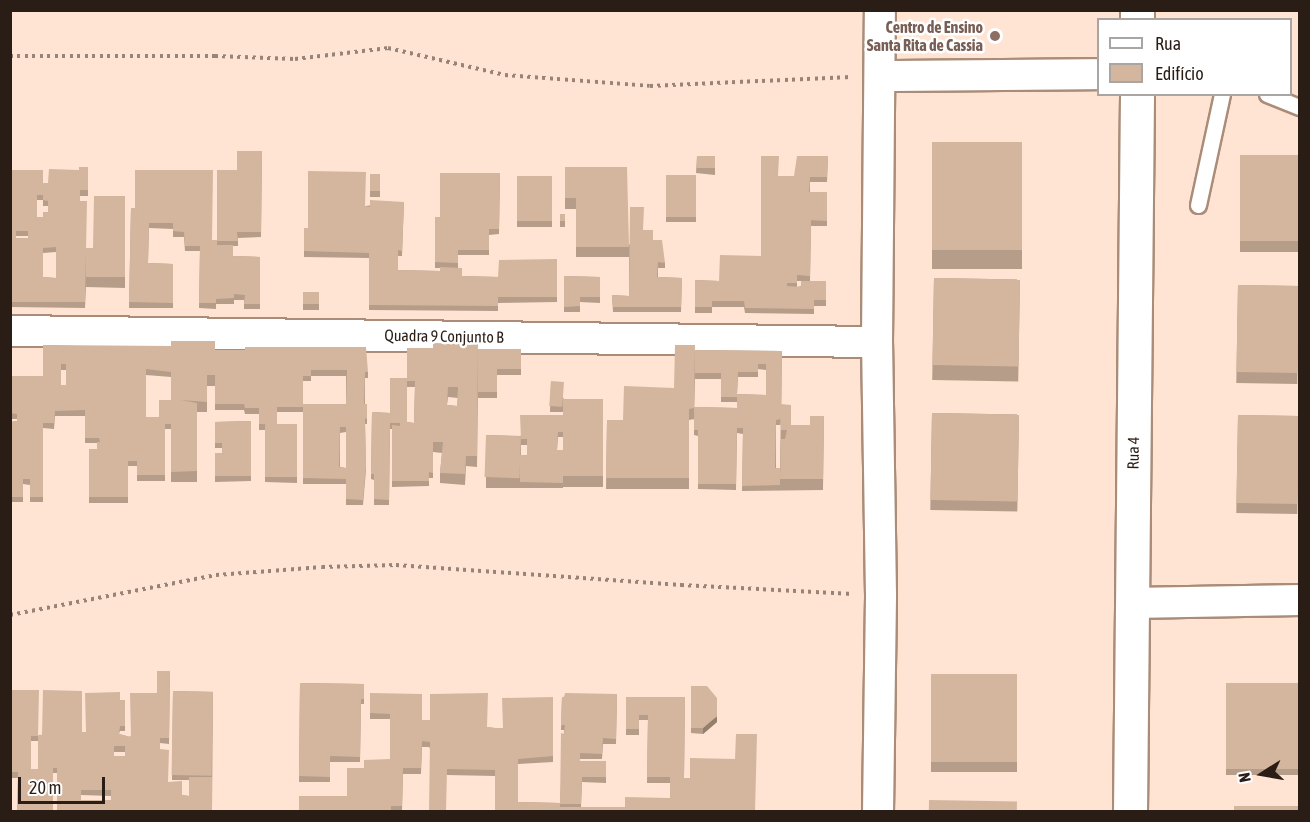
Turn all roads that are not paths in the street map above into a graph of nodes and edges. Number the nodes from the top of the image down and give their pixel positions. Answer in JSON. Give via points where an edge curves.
{"nodes":[{"id":1,"x":880,"y":10,"type":"edge"},
{"id":2,"x":1097,"y":74,"type":"edge"},
{"id":3,"x":881,"y":76,"type":"junction"},
{"id":4,"x":1137,"y":96,"type":"edge"},
{"id":5,"x":1222,"y":96,"type":"edge"},
{"id":6,"x":1272,"y":96,"type":"edge"},
{"id":7,"x":1299,"y":107,"type":"edge"},
{"id":8,"x":1198,"y":205,"type":"dead end"},
{"id":9,"x":10,"y":331,"type":"edge"},
{"id":10,"x":877,"y":342,"type":"junction"},
{"id":11,"x":1299,"y":600,"type":"edge"},
{"id":12,"x":1132,"y":603,"type":"junction"},
{"id":13,"x":878,"y":812,"type":"edge"},
{"id":14,"x":1130,"y":812,"type":"edge"}],
"edges":[{"from":1,"to":3,"type":"street"},
{"from":2,"to":3,"type":"street"},
{"from":3,"to":10,"type":"street"},
{"from":4,"to":12,"type":"street","name":"Rua 4"},
{"from":5,"to":8,"type":"lane"},
{"from":6,"to":7,"type":"lane"},
{"from":9,"to":10,"type":"street","name":"Quadra 9 Conjunto B"},
{"from":10,"to":13,"type":"street","via":[[881,595]]},
{"from":11,"to":12,"type":"street"},
{"from":12,"to":14,"type":"street","name":"Rua 4"}]}
